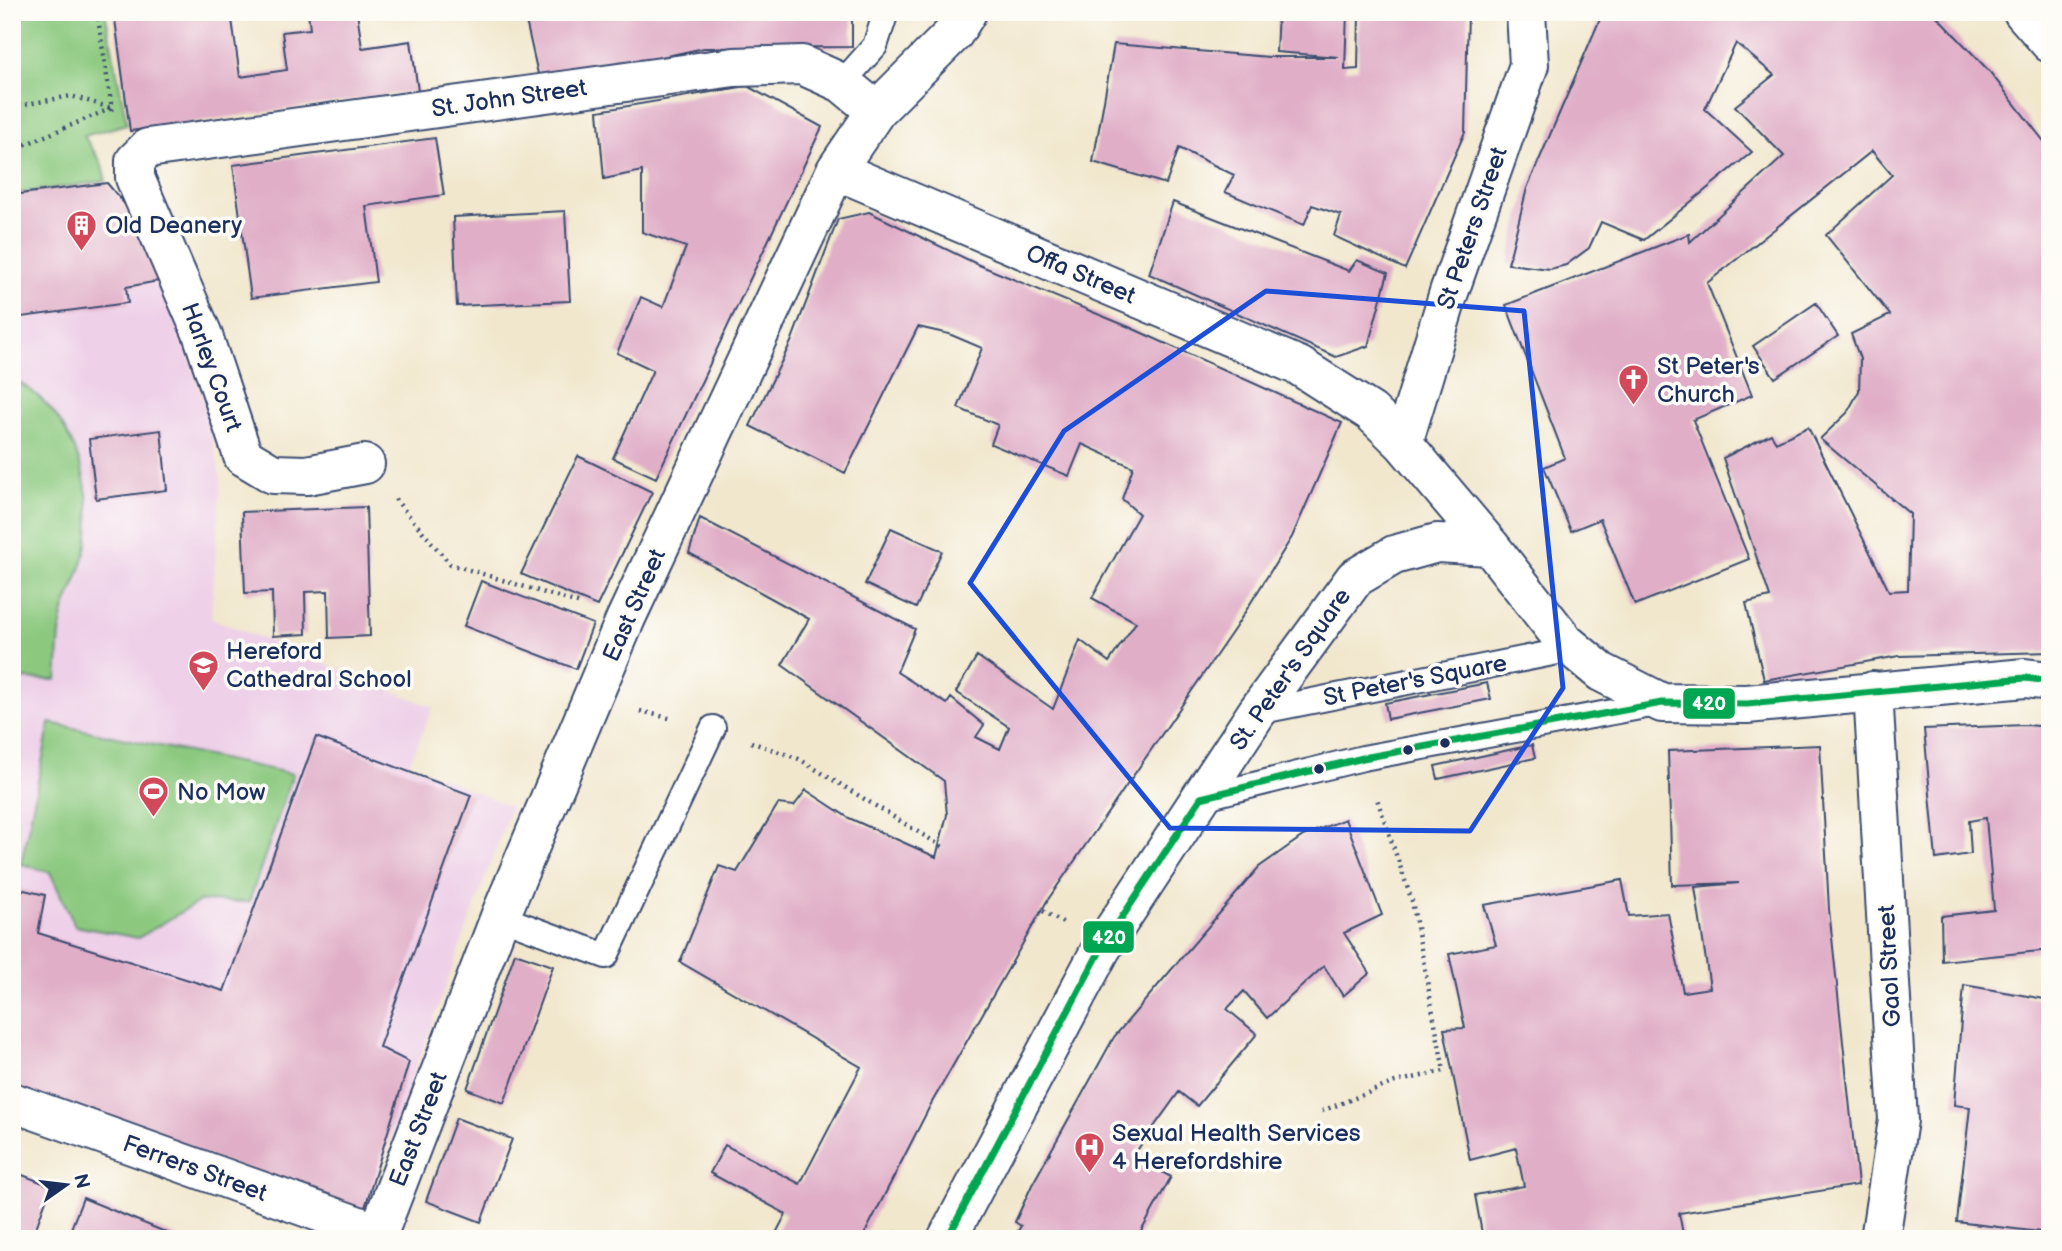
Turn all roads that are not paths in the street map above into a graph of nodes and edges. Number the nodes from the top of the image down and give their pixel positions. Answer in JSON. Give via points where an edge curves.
{"nodes":[{"id":1,"x":886,"y":12,"type":"edge"},
{"id":2,"x":967,"y":12,"type":"edge"},
{"id":3,"x":1526,"y":12,"type":"edge"},
{"id":4,"x":1556,"y":12,"type":"edge"},
{"id":5,"x":2023,"y":12,"type":"edge"},
{"id":6,"x":2050,"y":43,"type":"edge"},
{"id":7,"x":1529,"y":65,"type":"junction"},
{"id":8,"x":842,"y":83,"type":"junction"},
{"id":9,"x":876,"y":111,"type":"junction"},
{"id":10,"x":135,"y":161,"type":"joint"},
{"id":11,"x":836,"y":170,"type":"junction"},
{"id":12,"x":1403,"y":443,"type":"junction"},
{"id":13,"x":365,"y":464,"type":"road end"},
{"id":14,"x":1490,"y":546,"type":"junction"},
{"id":15,"x":1573,"y":649,"type":"junction"},
{"id":16,"x":2050,"y":681,"type":"edge"},
{"id":17,"x":1873,"y":691,"type":"junction"},
{"id":18,"x":1662,"y":703,"type":"junction"},
{"id":19,"x":1257,"y":712,"type":"junction"},
{"id":20,"x":713,"y":728,"type":"road end"},
{"id":21,"x":1201,"y":798,"type":"junction"},
{"id":22,"x":500,"y":917,"type":"junction"},
{"id":23,"x":12,"y":1102,"type":"edge"},
{"id":24,"x":377,"y":1236,"type":"edge"},
{"id":25,"x":947,"y":1239,"type":"edge"},
{"id":26,"x":1880,"y":1239,"type":"edge"}],
"edges":[{"from":1,"to":8,"type":"lane","via":[[875,46]]},
{"from":2,"to":9,"type":"street","name":"East Street","via":[[954,33]]},
{"from":3,"to":7,"type":"street","name":"St Peters Street"},
{"from":4,"to":7,"type":"street"},
{"from":5,"to":6,"type":"street"},
{"from":7,"to":12,"type":"street","name":"St Peters Street","via":[[1449,292]]},
{"from":8,"to":9,"type":"street","name":"St. John Street"},
{"from":8,"to":10,"type":"street","name":"St. John Street","via":[[802,65],[734,67],[148,148]]},
{"from":9,"to":11,"type":"street","name":"East Street"},
{"from":10,"to":13,"type":"street","name":"Harley Court","via":[[135,178],[202,333],[243,456],[273,474],[307,475]]},
{"from":11,"to":12,"type":"street","name":"Offa Street","via":[[1299,366],[1371,412]]},
{"from":11,"to":22,"type":"street","name":"East Street","via":[[626,618]]},
{"from":12,"to":14,"type":"street"},
{"from":14,"to":15,"type":"street"},
{"from":14,"to":19,"type":"street","name":"St. Peter's Square","via":[[1437,543],[1394,555],[1355,578]]},
{"from":15,"to":18,"type":"street","via":[[1601,672]]},
{"from":15,"to":19,"type":"lane","name":"St Peter's Square"},
{"from":16,"to":17,"type":"street","via":[[2025,678]]},
{"from":17,"to":18,"type":"street","via":[[1747,704]]},
{"from":17,"to":26,"type":"street","name":"Gaol Street","via":[[1898,1119]]},
{"from":18,"to":21,"type":"lane","via":[[1363,758]]},
{"from":19,"to":21,"type":"street","name":"St. Peter's Square"},
{"from":20,"to":22,"type":"lane","via":[[606,956]]},
{"from":21,"to":25,"type":"street","name":"St. Peter's Square","via":[[1101,949]]},
{"from":22,"to":24,"type":"street","name":"East Street"},
{"from":23,"to":24,"type":"street","name":"Ferrers Street"}]}
